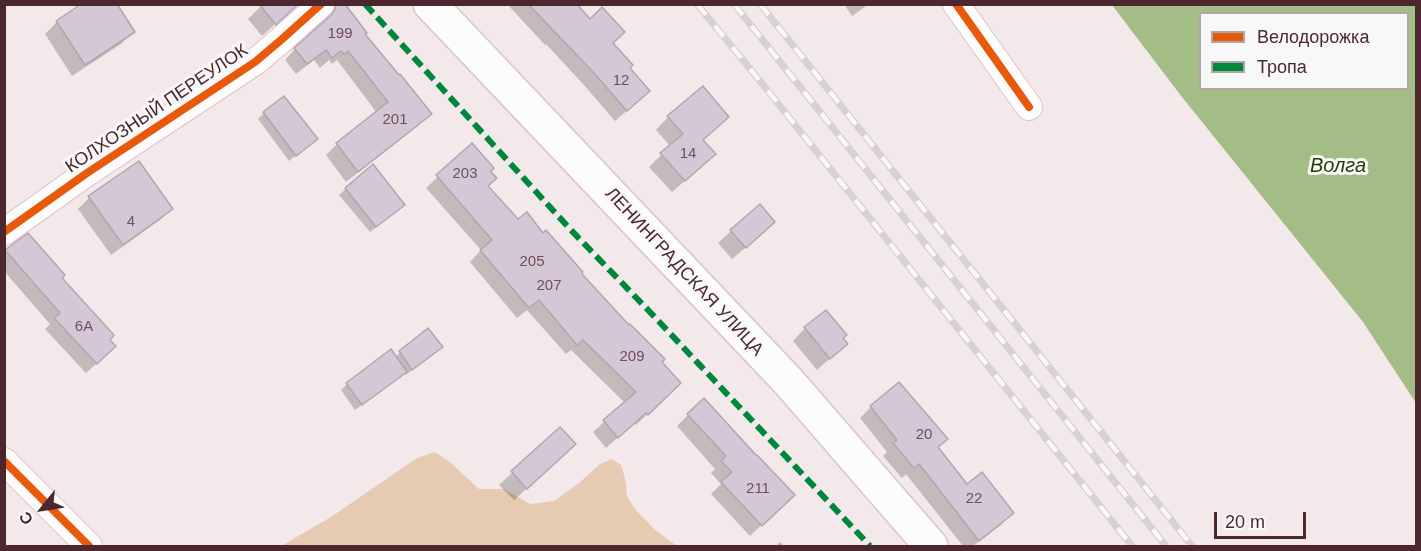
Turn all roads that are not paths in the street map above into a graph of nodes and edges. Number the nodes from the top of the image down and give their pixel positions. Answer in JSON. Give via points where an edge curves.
{"nodes":[{"id":1,"x":321,"y":4,"type":"edge"},
{"id":2,"x":430,"y":4,"type":"edge"},
{"id":3,"x":956,"y":4,"type":"edge"},
{"id":4,"x":1029,"y":107,"type":"dead end"},
{"id":5,"x":4,"y":232,"type":"edge"},
{"id":6,"x":4,"y":461,"type":"edge"},
{"id":7,"x":89,"y":546,"type":"edge"},
{"id":8,"x":930,"y":546,"type":"edge"}],
"edges":[{"from":1,"to":5,"type":"street","name":"КОЛХОЗНЫЙ ПЕРЕУЛОК","via":[[255,62]]},
{"from":2,"to":8,"type":"main road","name":"ЛЕНИНГРАДСКАЯ УЛИЦА","via":[[788,381]]},
{"from":3,"to":4,"type":"street"},
{"from":6,"to":7,"type":"street"}]}
